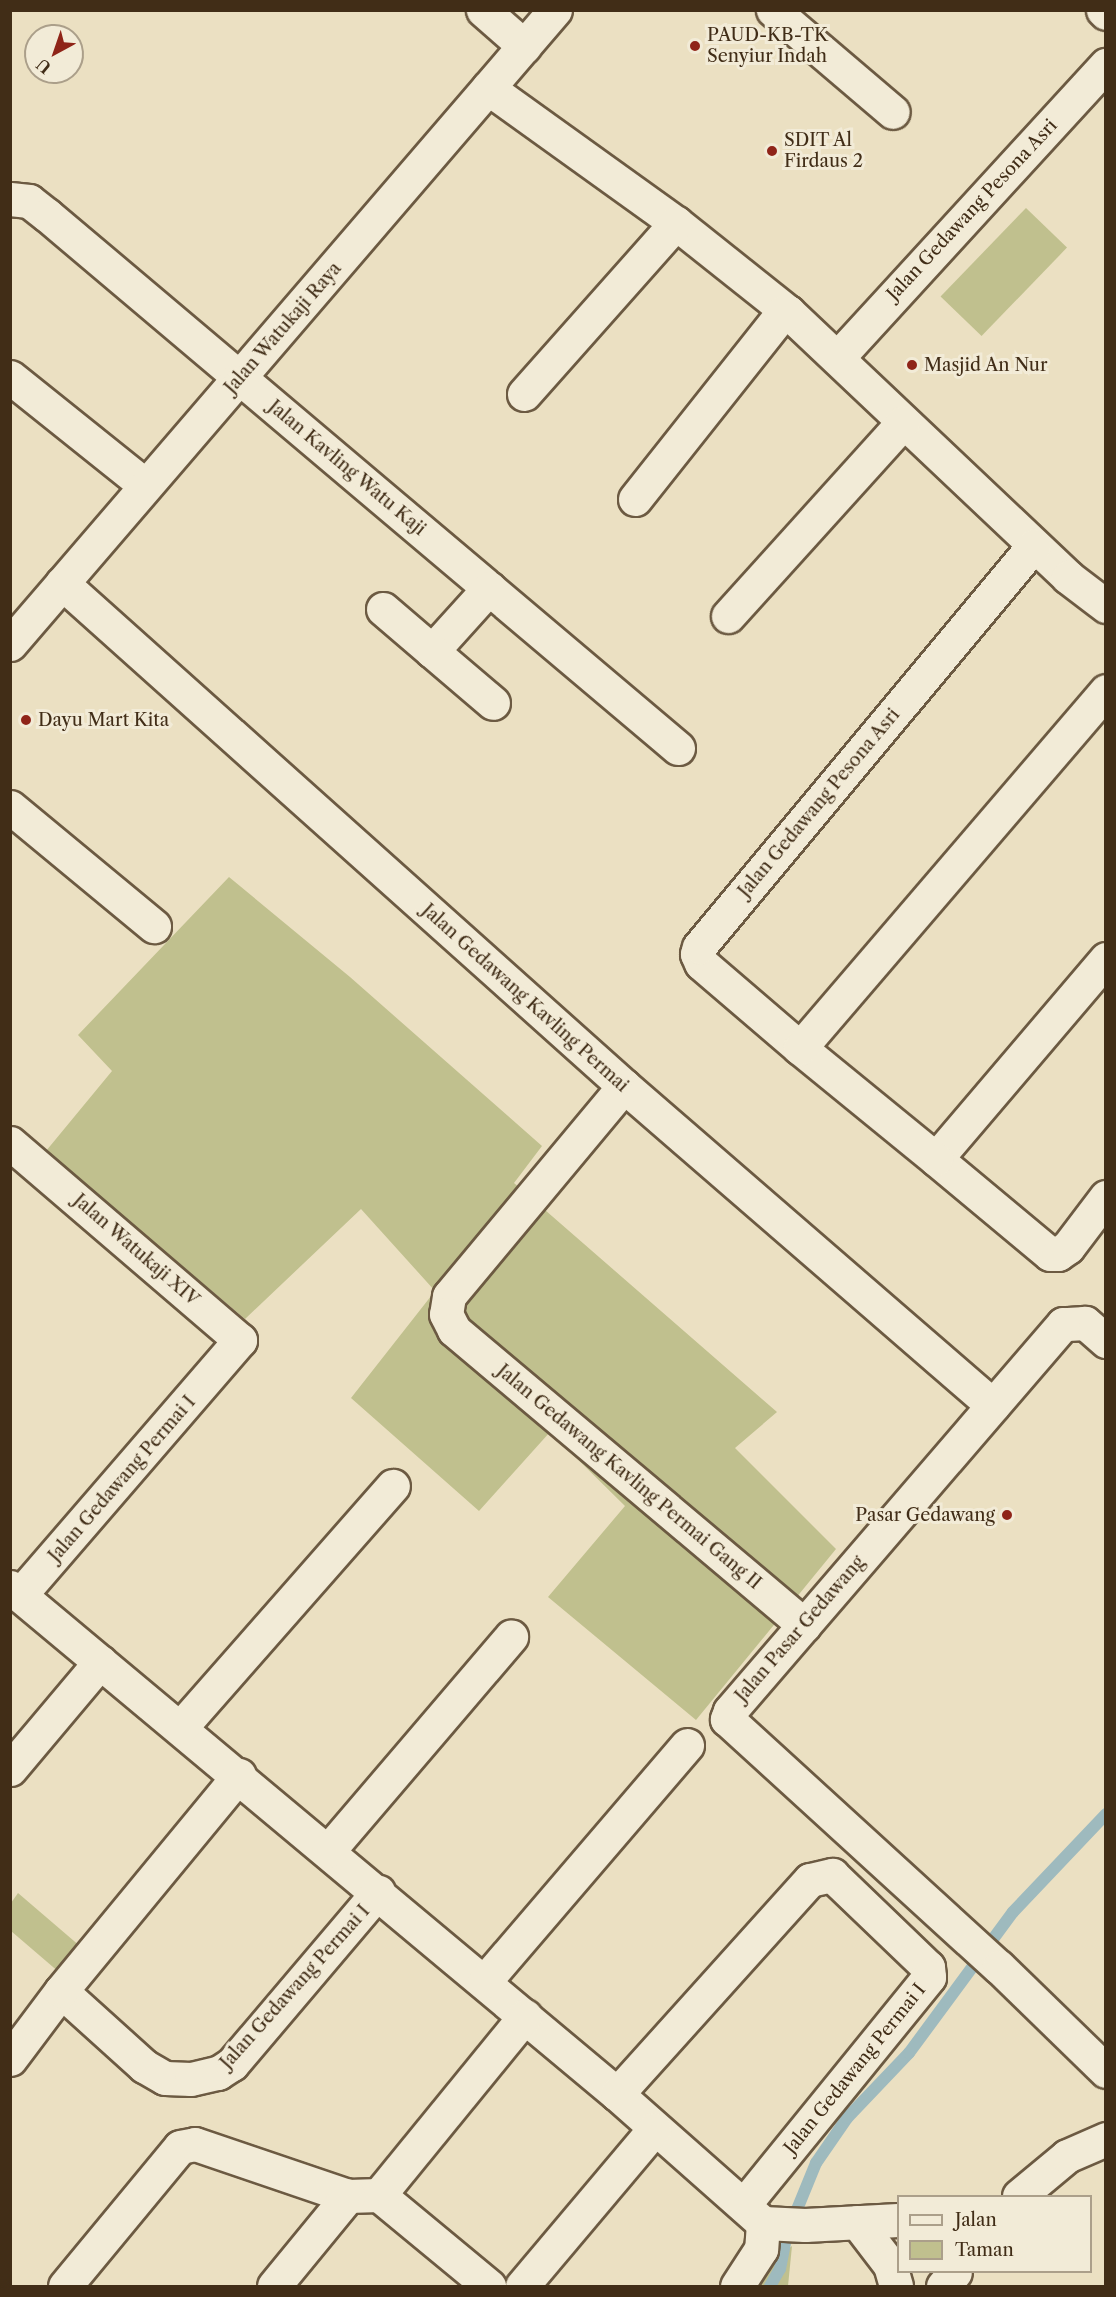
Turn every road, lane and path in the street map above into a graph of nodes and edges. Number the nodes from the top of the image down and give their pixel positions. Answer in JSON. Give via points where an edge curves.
{"nodes":[{"id":1,"x":483,"y":10,"type":"edge"},
{"id":2,"x":555,"y":10,"type":"edge"},
{"id":3,"x":773,"y":10,"type":"edge"},
{"id":4,"x":524,"y":46,"type":"junction"},
{"id":5,"x":1106,"y":65,"type":"edge"},
{"id":6,"x":488,"y":88,"type":"junction"},
{"id":7,"x":893,"y":112,"type":"dead end"},
{"id":8,"x":10,"y":199,"type":"edge"},
{"id":9,"x":676,"y":223,"type":"junction"},
{"id":10,"x":788,"y":312,"type":"junction"},
{"id":11,"x":839,"y":356,"type":"junction"},
{"id":12,"x":10,"y":377,"type":"edge"},
{"id":13,"x":241,"y":378,"type":"junction"},
{"id":14,"x":524,"y":394,"type":"dead end"},
{"id":15,"x":903,"y":422,"type":"junction"},
{"id":16,"x":144,"y":484,"type":"junction"},
{"id":17,"x":635,"y":499,"type":"dead end"},
{"id":18,"x":1034,"y":545,"type":"junction"},
{"id":19,"x":62,"y":582,"type":"junction"},
{"id":20,"x":489,"y":588,"type":"junction"},
{"id":21,"x":1106,"y":606,"type":"edge"},
{"id":22,"x":383,"y":609,"type":"dead end"},
{"id":23,"x":728,"y":616,"type":"dead end"},
{"id":24,"x":10,"y":644,"type":"edge"},
{"id":25,"x":432,"y":651,"type":"junction"},
{"id":26,"x":1106,"y":691,"type":"edge"},
{"id":27,"x":493,"y":703,"type":"dead end"},
{"id":28,"x":678,"y":747,"type":"dead end"},
{"id":29,"x":10,"y":807,"type":"edge"},
{"id":30,"x":154,"y":926,"type":"dead end"},
{"id":31,"x":1106,"y":959,"type":"edge"},
{"id":32,"x":801,"y":1048,"type":"junction"},
{"id":33,"x":624,"y":1086,"type":"junction"},
{"id":34,"x":10,"y":1143,"type":"edge"},
{"id":35,"x":936,"y":1159,"type":"junction"},
{"id":36,"x":1106,"y":1197,"type":"edge"},
{"id":37,"x":1106,"y":1341,"type":"edge"},
{"id":38,"x":224,"y":1362,"type":"joint"},
{"id":39,"x":993,"y":1406,"type":"junction"},
{"id":40,"x":393,"y":1486,"type":"dead end"},
{"id":41,"x":16,"y":1591,"type":"edge"},
{"id":42,"x":804,"y":1624,"type":"junction"},
{"id":43,"x":511,"y":1637,"type":"dead end"},
{"id":44,"x":100,"y":1662,"type":"junction"},
{"id":45,"x":181,"y":1727,"type":"junction"},
{"id":46,"x":687,"y":1745,"type":"dead end"},
{"id":47,"x":10,"y":1769,"type":"edge"},
{"id":48,"x":238,"y":1775,"type":"junction"},
{"id":49,"x":328,"y":1851,"type":"junction"},
{"id":50,"x":378,"y":1892,"type":"junction"},
{"id":51,"x":484,"y":1982,"type":"junction"},
{"id":52,"x":61,"y":1990,"type":"junction"},
{"id":53,"x":525,"y":2016,"type":"junction"},
{"id":54,"x":10,"y":2059,"type":"edge"},
{"id":55,"x":1106,"y":2071,"type":"edge"},
{"id":56,"x":617,"y":2094,"type":"junction"},
{"id":57,"x":654,"y":2129,"type":"junction"},
{"id":58,"x":1106,"y":2139,"type":"edge"},
{"id":59,"x":364,"y":2195,"type":"junction"},
{"id":60,"x":1019,"y":2195,"type":"edge"},
{"id":61,"x":773,"y":2219,"type":"junction"},
{"id":62,"x":897,"y":2220,"type":"edge"},
{"id":63,"x":857,"y":2222,"type":"junction"},
{"id":64,"x":953,"y":2273,"type":"edge"},
{"id":65,"x":65,"y":2286,"type":"edge"},
{"id":66,"x":274,"y":2286,"type":"edge"},
{"id":67,"x":489,"y":2286,"type":"edge"},
{"id":68,"x":522,"y":2286,"type":"edge"},
{"id":69,"x":737,"y":2286,"type":"edge"},
{"id":70,"x":896,"y":2286,"type":"edge"},
{"id":71,"x":943,"y":2286,"type":"edge"}],
"edges":[{"from":1,"to":4,"type":"street"},
{"from":2,"to":4,"type":"street","name":"Jalan Watukaji Raya"},
{"from":3,"to":7,"type":"street"},
{"from":4,"to":6,"type":"street","name":"Jalan Watukaji Raya"},
{"from":5,"to":11,"type":"street","name":"Jalan Gedawang Pesona Asri"},
{"from":6,"to":9,"type":"street"},
{"from":6,"to":13,"type":"street","name":"Jalan Watukaji Raya"},
{"from":8,"to":13,"type":"street","name":"Jalan Kavling Watu Kaji","via":[[29,201]]},
{"from":9,"to":10,"type":"street"},
{"from":9,"to":14,"type":"street"},
{"from":10,"to":11,"type":"street"},
{"from":10,"to":17,"type":"street","via":[[783,312]]},
{"from":11,"to":15,"type":"street"},
{"from":12,"to":16,"type":"street"},
{"from":13,"to":16,"type":"street","name":"Jalan Watukaji Raya"},
{"from":13,"to":20,"type":"street","name":"Jalan Kavling Watu Kaji"},
{"from":15,"to":18,"type":"street"},
{"from":15,"to":23,"type":"street"},
{"from":16,"to":19,"type":"street","name":"Jalan Watukaji Raya"},
{"from":18,"to":21,"type":"street"},
{"from":18,"to":32,"type":"street","name":"Jalan Gedawang Pesona Asri","via":[[699,947],[700,963]]},
{"from":19,"to":24,"type":"street","name":"Jalan Watukaji Raya"},
{"from":19,"to":33,"type":"street","name":"Jalan Gedawang Kavling Permai"},
{"from":20,"to":25,"type":"street"},
{"from":20,"to":28,"type":"street","name":"Jalan Kavling Watu Kaji"},
{"from":22,"to":25,"type":"street"},
{"from":25,"to":27,"type":"street"},
{"from":26,"to":32,"type":"street"},
{"from":29,"to":30,"type":"street"},
{"from":31,"to":35,"type":"street"},
{"from":32,"to":35,"type":"street","name":"Jalan Gedawang Pesona Asri"},
{"from":33,"to":39,"type":"street","name":"Jalan Gedawang Kavling Permai"},
{"from":33,"to":42,"type":"street","name":"Jalan Gedawang Kavling Permai Gang II","via":[[449,1296],[446,1314],[454,1330]]},
{"from":34,"to":38,"type":"street","name":"Jalan Watukaji XIV","via":[[240,1340]]},
{"from":35,"to":36,"type":"street","name":"Jalan Gedawang Pesona Asri","via":[[1050,1254],[1068,1247]]},
{"from":37,"to":39,"type":"street","name":"Jalan Pasar Gedawang","via":[[1085,1323],[1063,1324]]},
{"from":38,"to":41,"type":"street","name":"Jalan Gedawang Permai I"},
{"from":39,"to":42,"type":"street","name":"Jalan Pasar Gedawang"},
{"from":40,"to":45,"type":"street"},
{"from":41,"to":44,"type":"street","name":"Jalan Gedawang Permai I"},
{"from":42,"to":55,"type":"street","name":"Jalan Pasar Gedawang","via":[[727,1719],[999,1967]]},
{"from":43,"to":49,"type":"street"},
{"from":44,"to":45,"type":"street","name":"Jalan Gedawang Permai I"},
{"from":44,"to":47,"type":"street"},
{"from":45,"to":48,"type":"street","name":"Jalan Gedawang Permai I"},
{"from":46,"to":51,"type":"street"},
{"from":48,"to":49,"type":"street","name":"Jalan Gedawang Permai I"},
{"from":48,"to":52,"type":"street"},
{"from":49,"to":50,"type":"street","name":"Jalan Gedawang Permai I"},
{"from":50,"to":51,"type":"street","name":"Jalan Gedawang Permai I"},
{"from":50,"to":52,"type":"street","name":"Jalan Gedawang Permai I","via":[[232,2064],[218,2073],[191,2079],[165,2078],[144,2066]]},
{"from":51,"to":53,"type":"street","name":"Jalan Gedawang Permai I"},
{"from":52,"to":54,"type":"street"},
{"from":53,"to":56,"type":"street","name":"Jalan Gedawang Permai I"},
{"from":53,"to":59,"type":"street"},
{"from":56,"to":57,"type":"street","name":"Jalan Gedawang Permai I"},
{"from":56,"to":61,"type":"street","name":"Jalan Gedawang Permai I","via":[[810,1880],[831,1875],[928,1967],[929,1977]]},
{"from":57,"to":61,"type":"street","name":"Jalan Gedawang Permai I"},
{"from":57,"to":68,"type":"street"},
{"from":58,"to":60,"type":"street","via":[[1067,2156]]},
{"from":59,"to":65,"type":"street","via":[[207,2146],[180,2147]]},
{"from":59,"to":66,"type":"street"},
{"from":59,"to":67,"type":"street"},
{"from":61,"to":63,"type":"street"},
{"from":61,"to":69,"type":"street","via":[[761,2249]]},
{"from":62,"to":63,"type":"street"},
{"from":63,"to":70,"type":"street","via":[[890,2265]]},
{"from":64,"to":71,"type":"street"}]}
